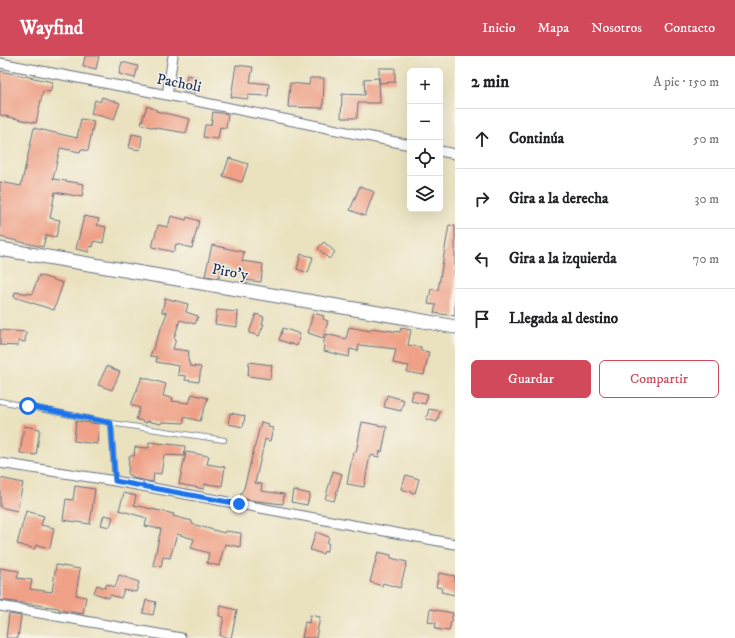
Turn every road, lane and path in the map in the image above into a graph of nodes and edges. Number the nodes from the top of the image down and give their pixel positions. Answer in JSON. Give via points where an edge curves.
{"nodes":[{"id":1,"x":173,"y":56,"type":"edge"},
{"id":2,"x":0,"y":63,"type":"edge"},
{"id":3,"x":167,"y":95,"type":"junction"},
{"id":4,"x":407,"y":143,"type":"edge"},
{"id":5,"x":443,"y":151,"type":"edge"},
{"id":6,"x":455,"y":154,"type":"edge"},
{"id":7,"x":0,"y":249,"type":"edge"},
{"id":8,"x":455,"y":327,"type":"edge"},
{"id":9,"x":0,"y":401,"type":"edge"},
{"id":10,"x":111,"y":423,"type":"junction"},
{"id":11,"x":224,"y":440,"type":"dead end"},
{"id":12,"x":0,"y":463,"type":"edge"},
{"id":13,"x":115,"y":481,"type":"junction"},
{"id":14,"x":455,"y":544,"type":"edge"},
{"id":15,"x":0,"y":606,"type":"edge"},
{"id":16,"x":181,"y":638,"type":"edge"}],
"edges":[{"from":1,"to":3,"type":"street"},
{"from":2,"to":3,"type":"street","name":"Pacholi"},
{"from":3,"to":4,"type":"street","name":"Pacholi"},
{"from":5,"to":6,"type":"street"},
{"from":7,"to":8,"type":"main road","name":"Piro'y"},
{"from":9,"to":10,"type":"lane"},
{"from":10,"to":11,"type":"lane"},
{"from":10,"to":13,"type":"lane"},
{"from":12,"to":13,"type":"street"},
{"from":13,"to":14,"type":"street"},
{"from":15,"to":16,"type":"street"}]}
